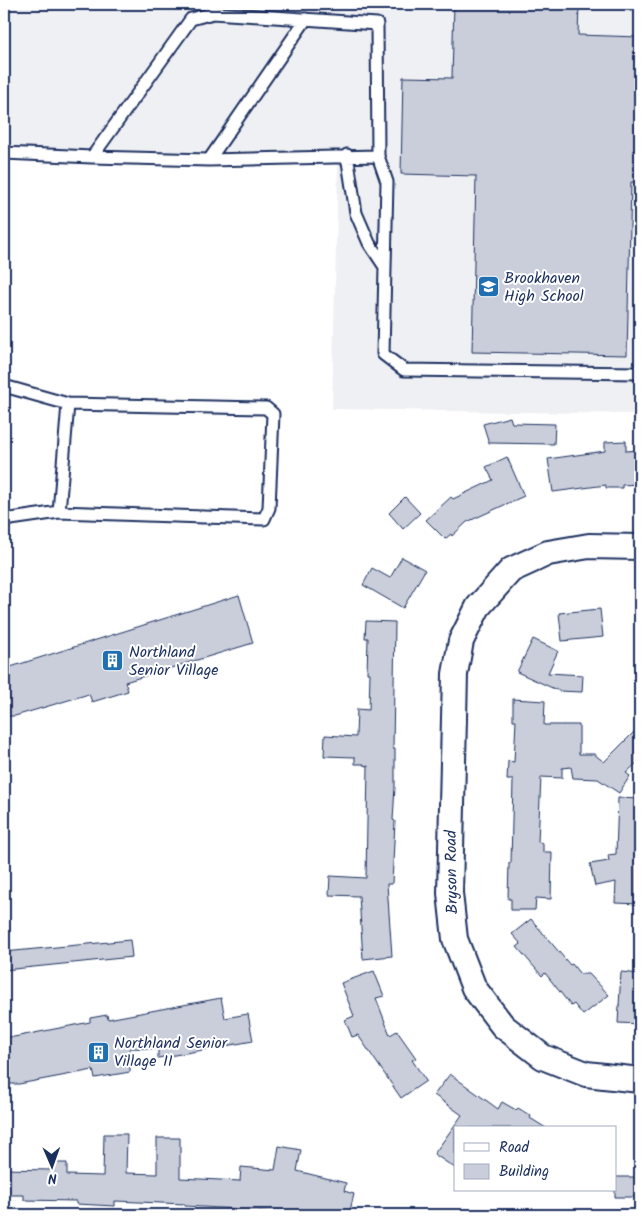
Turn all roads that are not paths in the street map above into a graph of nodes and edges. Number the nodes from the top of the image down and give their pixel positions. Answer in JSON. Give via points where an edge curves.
{"nodes":[{"id":1,"x":306,"y":19,"type":"junction"},
{"id":2,"x":4,"y":153,"type":"edge"},
{"id":3,"x":347,"y":155,"type":"junction"},
{"id":4,"x":378,"y":156,"type":"junction"},
{"id":5,"x":92,"y":157,"type":"junction"},
{"id":6,"x":209,"y":160,"type":"junction"},
{"id":7,"x":385,"y":268,"type":"junction"},
{"id":8,"x":640,"y":373,"type":"edge"},
{"id":9,"x":4,"y":386,"type":"edge"},
{"id":10,"x":68,"y":404,"type":"junction"},
{"id":11,"x":59,"y":512,"type":"junction"},
{"id":12,"x":4,"y":520,"type":"edge"},
{"id":13,"x":640,"y":547,"type":"edge"},
{"id":14,"x":640,"y":1080,"type":"edge"}],
"edges":[{"from":1,"to":4,"type":"lane","via":[[377,24]]},
{"from":1,"to":5,"type":"lane","via":[[213,13],[191,19]]},
{"from":1,"to":6,"type":"lane"},
{"from":2,"to":5,"type":"lane"},
{"from":3,"to":4,"type":"lane"},
{"from":3,"to":6,"type":"lane"},
{"from":3,"to":7,"type":"lane","via":[[356,213]]},
{"from":4,"to":7,"type":"lane","via":[[386,182]]},
{"from":5,"to":6,"type":"lane"},
{"from":7,"to":8,"type":"lane","via":[[383,354],[404,370]]},
{"from":9,"to":10,"type":"lane"},
{"from":10,"to":11,"type":"lane"},
{"from":10,"to":11,"type":"lane","via":[[266,408],[273,414],[269,508],[264,519]]},
{"from":11,"to":12,"type":"lane"},
{"from":13,"to":14,"type":"street","name":"Bryson Road","via":[[589,546],[548,553],[511,570],[478,608],[462,641],[455,674],[450,893],[455,939],[474,988],[503,1026],[543,1057],[586,1074]]}]}
